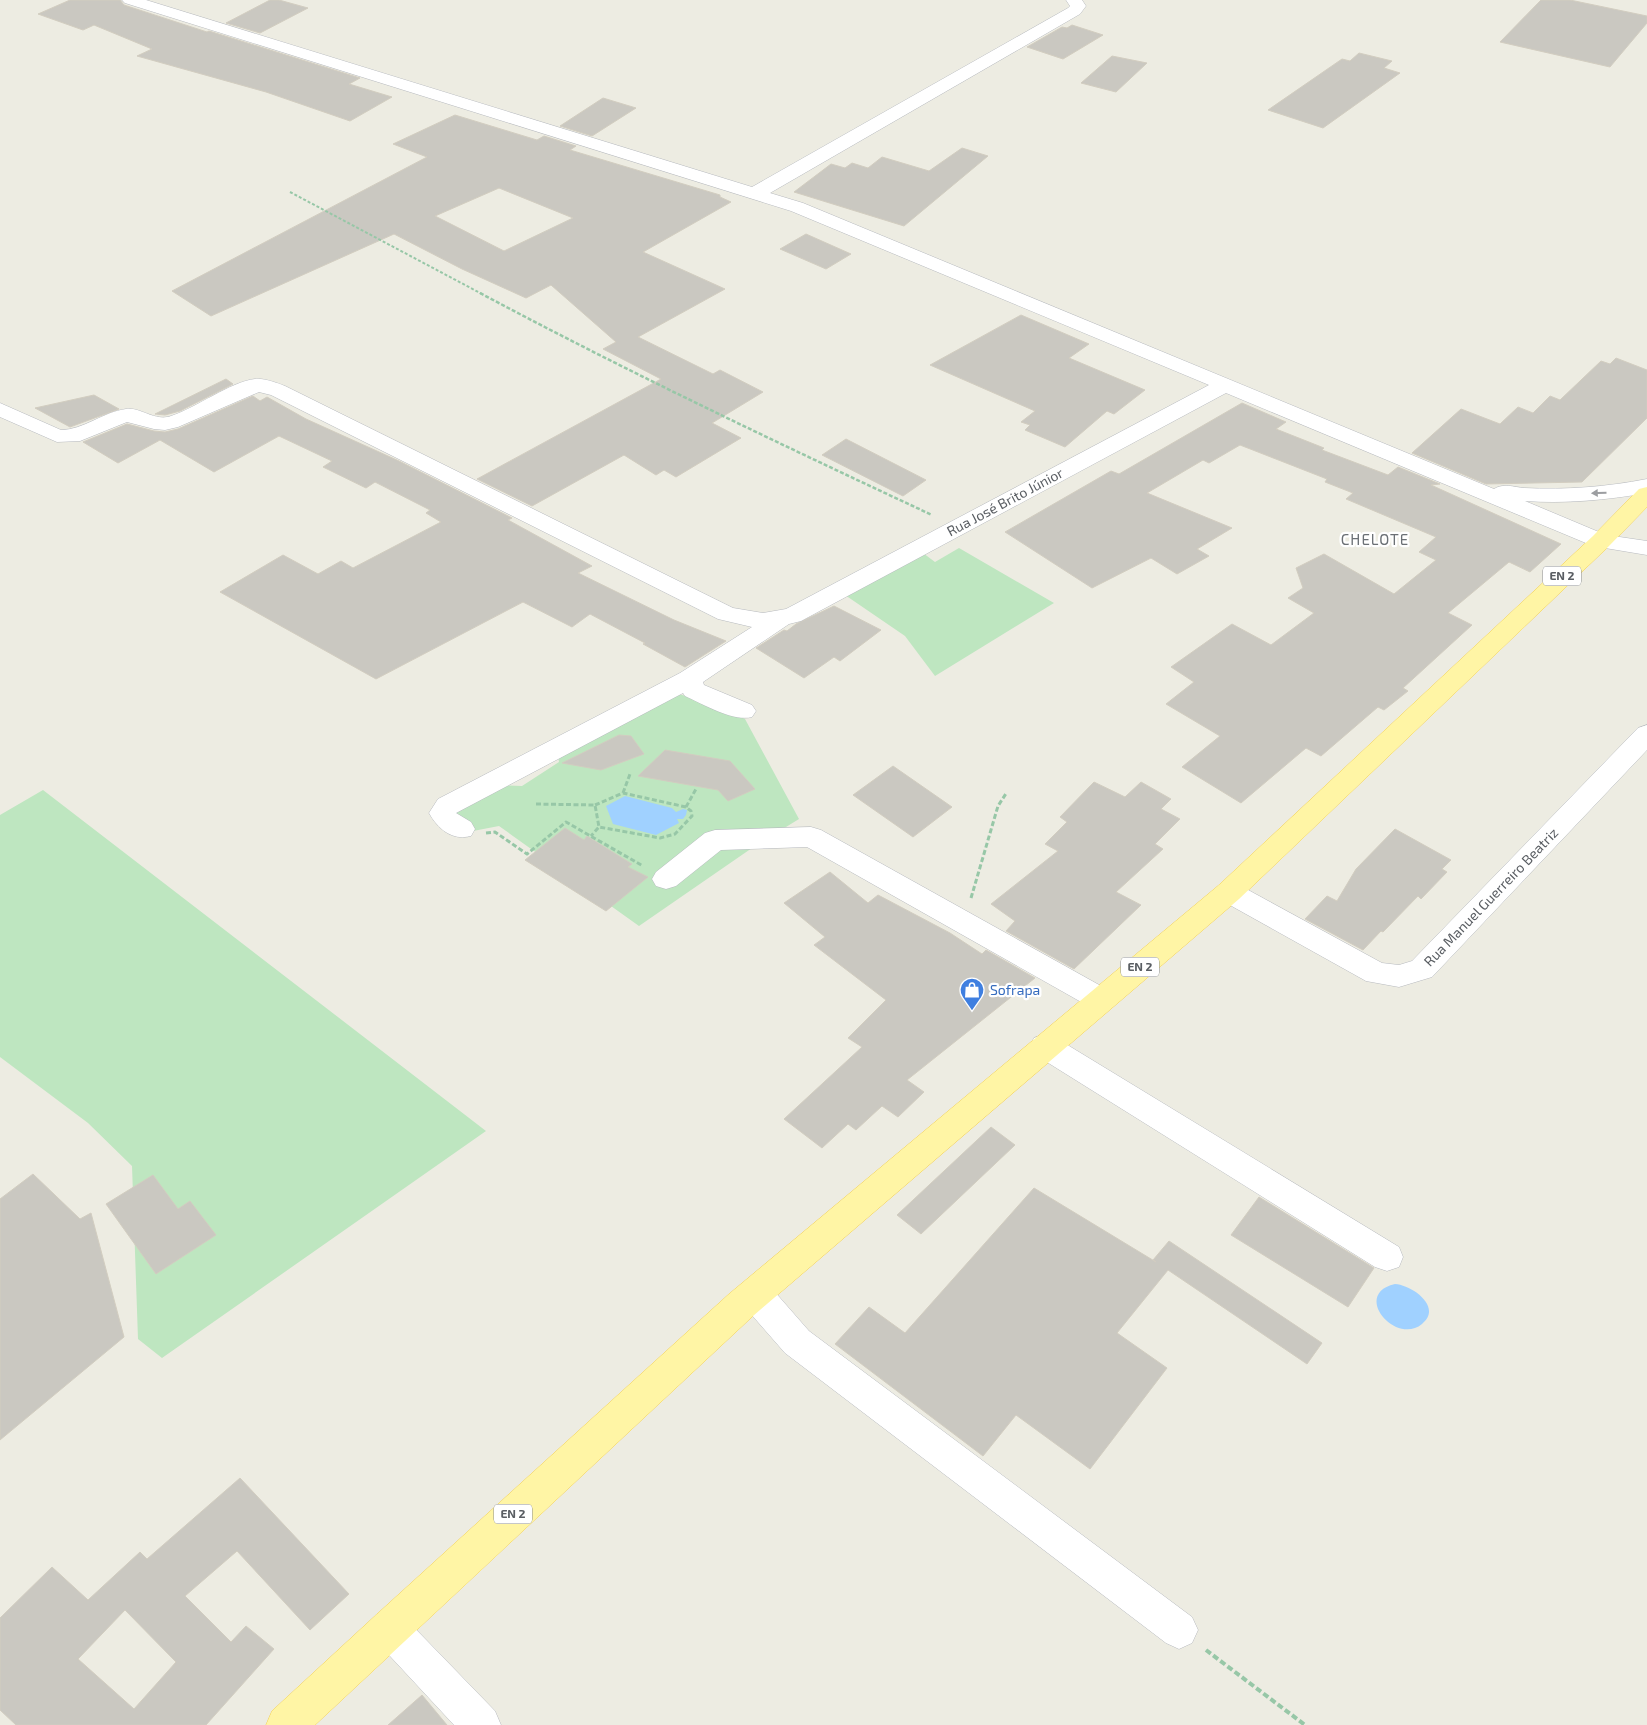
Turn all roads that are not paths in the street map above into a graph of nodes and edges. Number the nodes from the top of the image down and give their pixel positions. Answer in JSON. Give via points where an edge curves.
{"nodes":[{"id":1,"x":130,"y":0,"type":"edge"},
{"id":2,"x":1074,"y":0,"type":"edge"},
{"id":3,"x":754,"y":194,"type":"junction"},
{"id":4,"x":1227,"y":384,"type":"junction"},
{"id":5,"x":0,"y":409,"type":"edge"},
{"id":6,"x":1647,"y":486,"type":"edge"},
{"id":7,"x":1477,"y":488,"type":"junction"},
{"id":8,"x":1647,"y":494,"type":"edge"},
{"id":9,"x":1601,"y":541,"type":"junction"},
{"id":10,"x":1647,"y":548,"type":"edge"},
{"id":11,"x":783,"y":618,"type":"junction"},
{"id":12,"x":689,"y":679,"type":"junction"},
{"id":13,"x":743,"y":711,"type":"dead end"},
{"id":14,"x":1647,"y":734,"type":"edge"},
{"id":15,"x":460,"y":829,"type":"road end"},
{"id":16,"x":666,"y":879,"type":"road end"},
{"id":17,"x":1228,"y":892,"type":"junction"},
{"id":18,"x":1100,"y":999,"type":"junction"},
{"id":19,"x":1046,"y":1046,"type":"junction"},
{"id":20,"x":1387,"y":1257,"type":"dead end"},
{"id":21,"x":755,"y":1294,"type":"junction"},
{"id":22,"x":389,"y":1628,"type":"junction"},
{"id":23,"x":1179,"y":1630,"type":"road end"},
{"id":24,"x":286,"y":1725,"type":"edge"},
{"id":25,"x":481,"y":1725,"type":"edge"}],
"edges":[{"from":1,"to":3,"type":"street"},
{"from":2,"to":3,"type":"street","via":[[1078,6],[1074,11]]},
{"from":3,"to":4,"type":"street","via":[[797,207]]},
{"from":4,"to":7,"type":"street"},
{"from":4,"to":11,"type":"street","name":"Rua José Brito Júnior"},
{"from":5,"to":11,"type":"street","via":[[57,436],[72,436],[128,415],[154,423],[178,421],[244,389],[268,387],[727,614],[763,622]]},
{"from":6,"to":7,"type":"street","one_way":true,"via":[[1613,492],[1556,494],[1516,494]]},
{"from":7,"to":9,"type":"street"},
{"from":8,"to":9,"type":"main road","number":"EN 2"},
{"from":9,"to":10,"type":"street"},
{"from":9,"to":17,"type":"main road","number":"EN 2"},
{"from":11,"to":12,"type":"street"},
{"from":12,"to":13,"type":"street","via":[[694,690]]},
{"from":12,"to":15,"type":"street","via":[[447,806],[442,813]]},
{"from":14,"to":17,"type":"street","name":"Rua Manuel Guerreiro Beatriz","via":[[1422,969],[1398,976],[1376,973]]},
{"from":16,"to":18,"type":"street","via":[[715,840],[811,837]]},
{"from":17,"to":18,"type":"main road","number":"EN 2"},
{"from":18,"to":19,"type":"main road","number":"EN 2"},
{"from":19,"to":20,"type":"street"},
{"from":19,"to":21,"type":"main road","number":"EN 2"},
{"from":21,"to":22,"type":"main road","number":"EN 2"},
{"from":21,"to":23,"type":"street","via":[[797,1342]]},
{"from":22,"to":24,"type":"main road","number":"EN 2"},
{"from":22,"to":25,"type":"street"}]}
